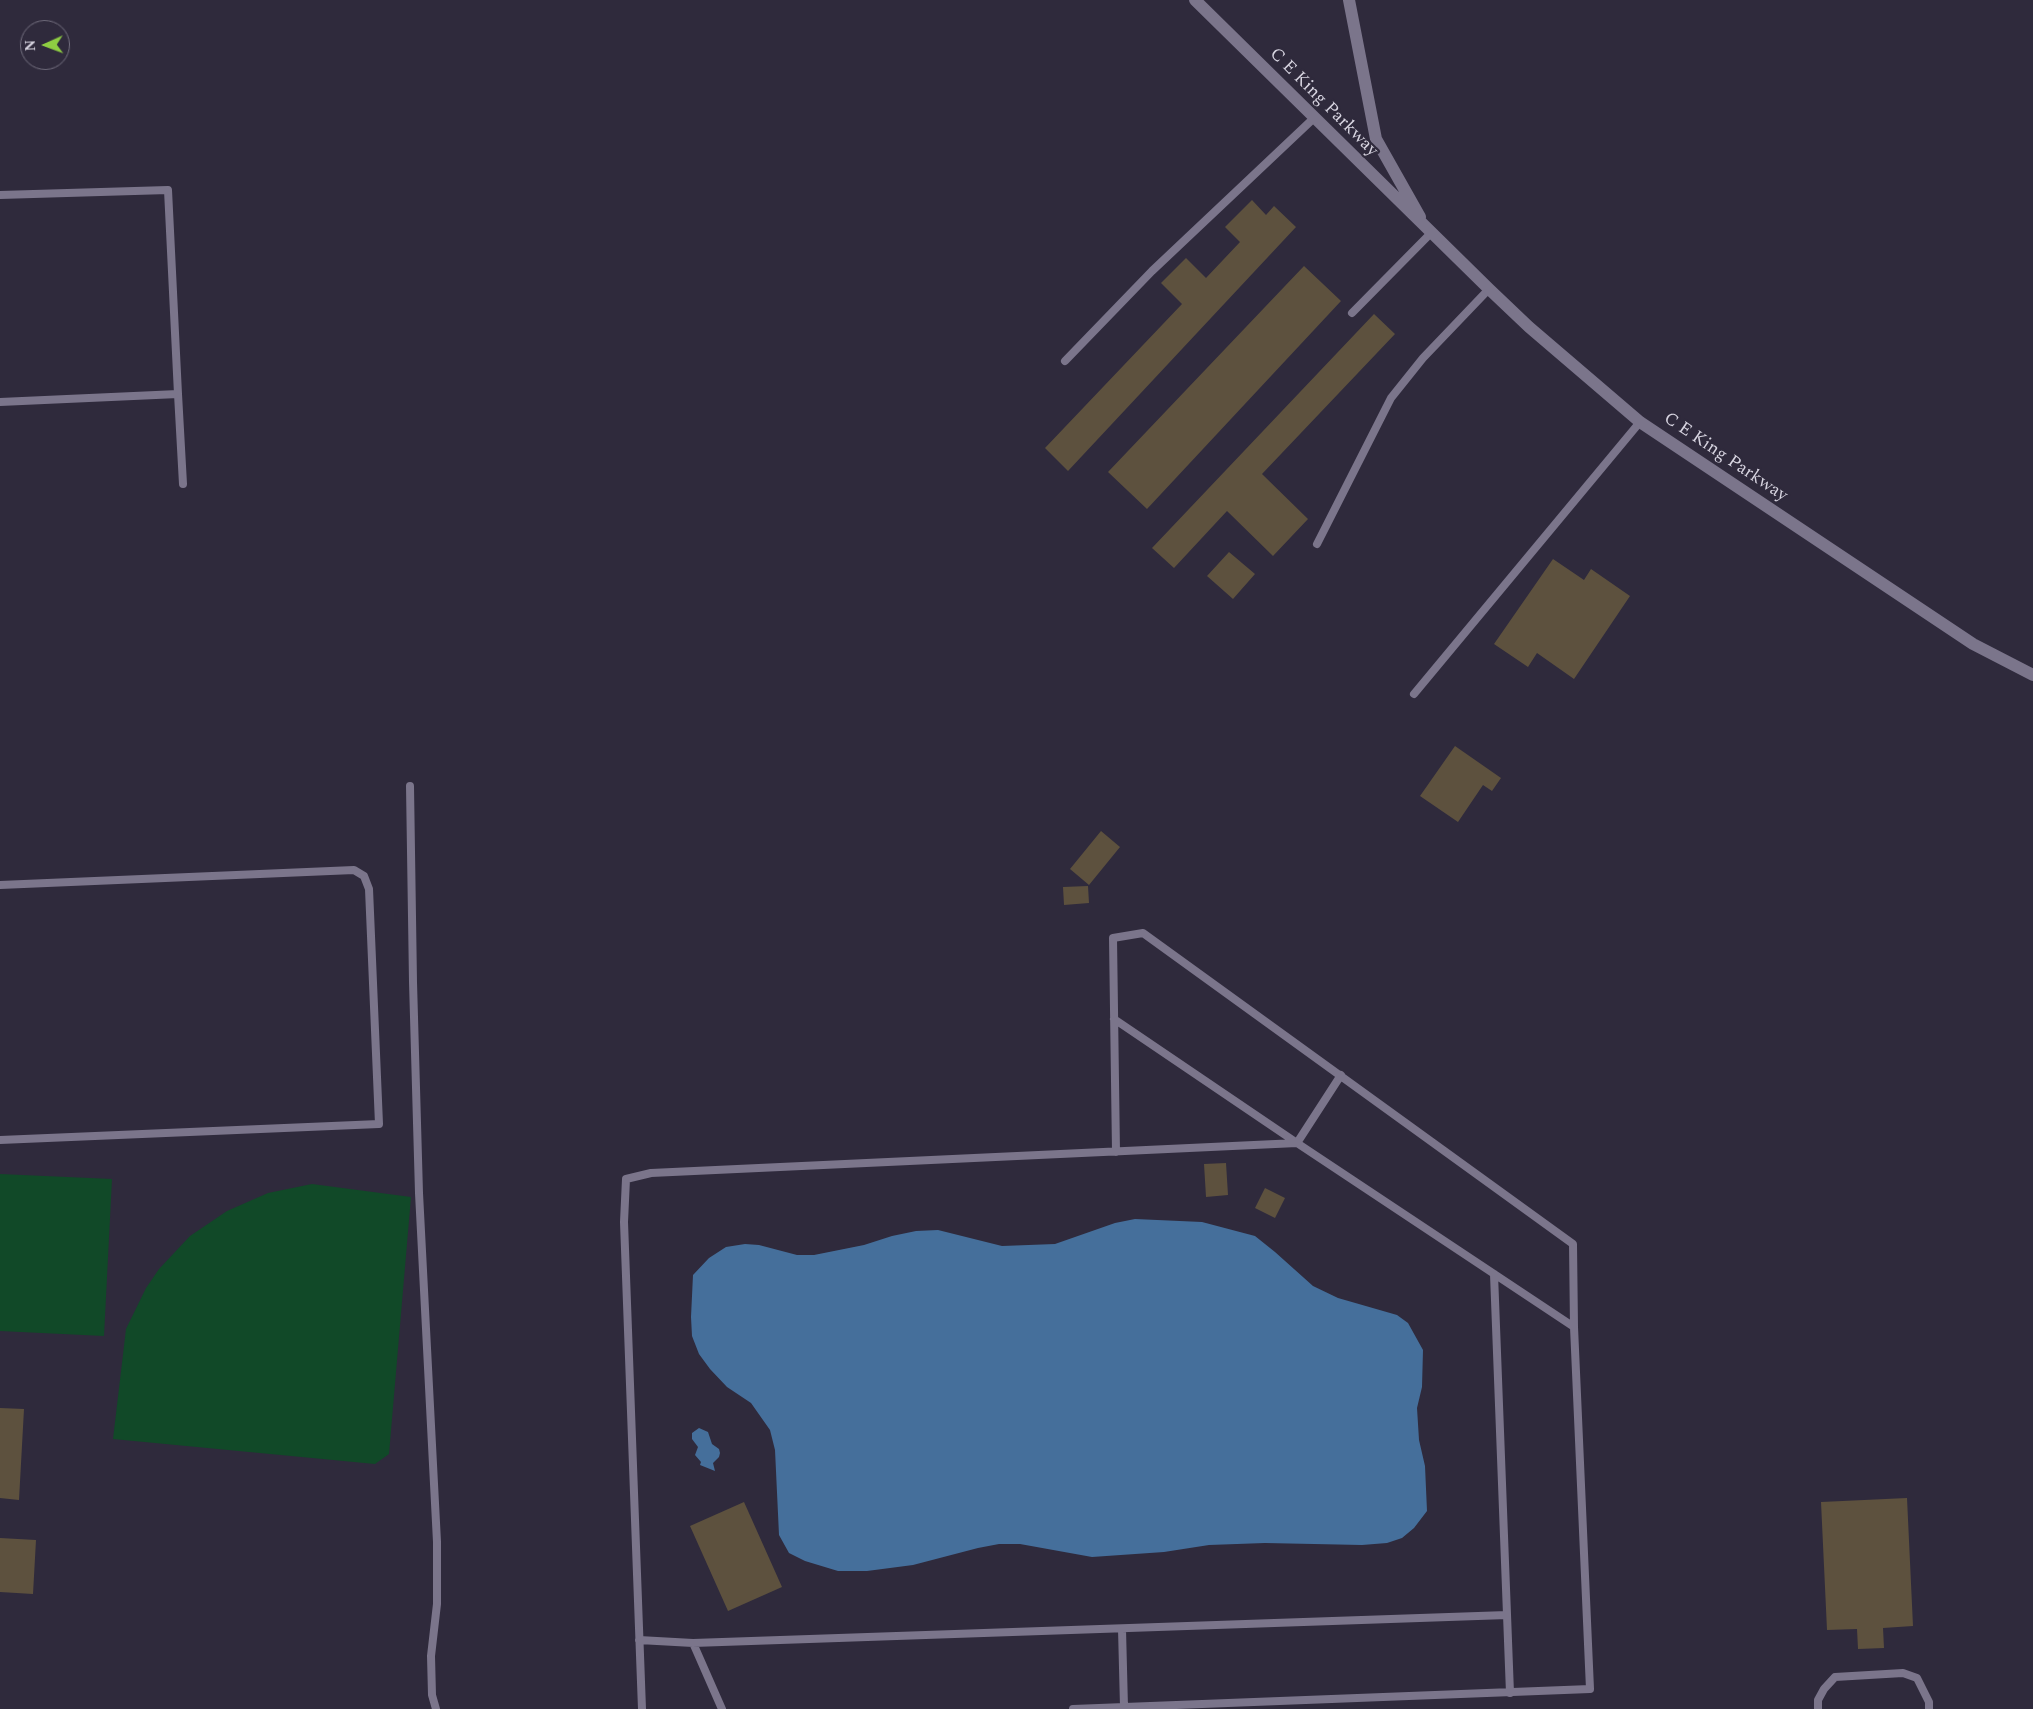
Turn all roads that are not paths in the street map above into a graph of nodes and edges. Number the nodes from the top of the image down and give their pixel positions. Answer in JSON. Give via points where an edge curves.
{"nodes":[{"id":1,"x":1195,"y":0,"type":"edge"},
{"id":2,"x":1349,"y":0,"type":"edge"},
{"id":3,"x":1314,"y":118,"type":"junction"},
{"id":4,"x":0,"y":195,"type":"edge"},
{"id":5,"x":1429,"y":232,"type":"junction"},
{"id":6,"x":1489,"y":289,"type":"junction"},
{"id":7,"x":1352,"y":313,"type":"dead end"},
{"id":8,"x":1065,"y":361,"type":"dead end"},
{"id":9,"x":178,"y":394,"type":"junction"},
{"id":10,"x":0,"y":402,"type":"edge"},
{"id":11,"x":1640,"y":422,"type":"junction"},
{"id":12,"x":183,"y":484,"type":"dead end"},
{"id":13,"x":1317,"y":544,"type":"dead end"},
{"id":14,"x":2033,"y":675,"type":"edge"},
{"id":15,"x":1414,"y":694,"type":"dead end"},
{"id":16,"x":410,"y":786,"type":"dead end"},
{"id":17,"x":0,"y":885,"type":"edge"},
{"id":18,"x":1114,"y":1019,"type":"junction"},
{"id":19,"x":1341,"y":1076,"type":"junction"},
{"id":20,"x":0,"y":1140,"type":"edge"},
{"id":21,"x":1297,"y":1143,"type":"junction"},
{"id":22,"x":1116,"y":1152,"type":"junction"},
{"id":23,"x":1494,"y":1274,"type":"junction"},
{"id":24,"x":1574,"y":1327,"type":"junction"},
{"id":25,"x":1507,"y":1615,"type":"junction"},
{"id":26,"x":1122,"y":1628,"type":"junction"},
{"id":27,"x":639,"y":1640,"type":"junction"},
{"id":28,"x":693,"y":1644,"type":"junction"},
{"id":29,"x":1510,"y":1692,"type":"junction"},
{"id":30,"x":1124,"y":1707,"type":"junction"},
{"id":31,"x":436,"y":1709,"type":"edge"},
{"id":32,"x":642,"y":1709,"type":"edge"},
{"id":33,"x":722,"y":1709,"type":"edge"},
{"id":34,"x":1073,"y":1709,"type":"edge"},
{"id":35,"x":1818,"y":1709,"type":"edge"},
{"id":36,"x":1929,"y":1709,"type":"edge"}],
"edges":[{"from":1,"to":3,"type":"main road","name":"C E King Parkway"},
{"from":2,"to":5,"type":"main road","name":"C E King Parkway","via":[[1376,139]]},
{"from":3,"to":5,"type":"main road","name":"C E King Parkway"},
{"from":3,"to":8,"type":"lane","via":[[1152,271]]},
{"from":4,"to":9,"type":"lane","via":[[168,190]]},
{"from":5,"to":6,"type":"main road","name":"C E King Parkway"},
{"from":5,"to":7,"type":"lane"},
{"from":6,"to":11,"type":"main road","name":"C E King Parkway"},
{"from":6,"to":13,"type":"lane","via":[[1423,358],[1391,398]]},
{"from":9,"to":10,"type":"lane"},
{"from":9,"to":12,"type":"lane"},
{"from":11,"to":14,"type":"main road","name":"C E King Parkway","via":[[1973,644]]},
{"from":11,"to":15,"type":"lane"},
{"from":16,"to":31,"type":"lane","via":[[419,1193],[437,1542],[437,1604],[431,1656],[432,1695]]},
{"from":17,"to":20,"type":"lane","via":[[354,870],[364,876],[369,890],[379,1124]]},
{"from":18,"to":19,"type":"lane","via":[[1113,938],[1143,933]]},
{"from":18,"to":21,"type":"lane"},
{"from":18,"to":22,"type":"lane"},
{"from":19,"to":21,"type":"lane"},
{"from":19,"to":24,"type":"lane","via":[[1573,1244]]},
{"from":21,"to":22,"type":"lane"},
{"from":21,"to":23,"type":"lane"},
{"from":22,"to":27,"type":"lane","via":[[651,1173],[626,1179]]},
{"from":23,"to":24,"type":"lane"},
{"from":23,"to":25,"type":"lane"},
{"from":24,"to":29,"type":"lane","via":[[1590,1690]]},
{"from":25,"to":26,"type":"lane"},
{"from":25,"to":29,"type":"lane"},
{"from":26,"to":28,"type":"lane"},
{"from":26,"to":30,"type":"lane"},
{"from":27,"to":28,"type":"lane"},
{"from":27,"to":32,"type":"lane"},
{"from":28,"to":33,"type":"lane"},
{"from":29,"to":30,"type":"lane"},
{"from":30,"to":34,"type":"lane"},
{"from":35,"to":36,"type":"lane","via":[[1818,1700],[1835,1677],[1903,1674],[1917,1678],[1929,1702]]}]}
